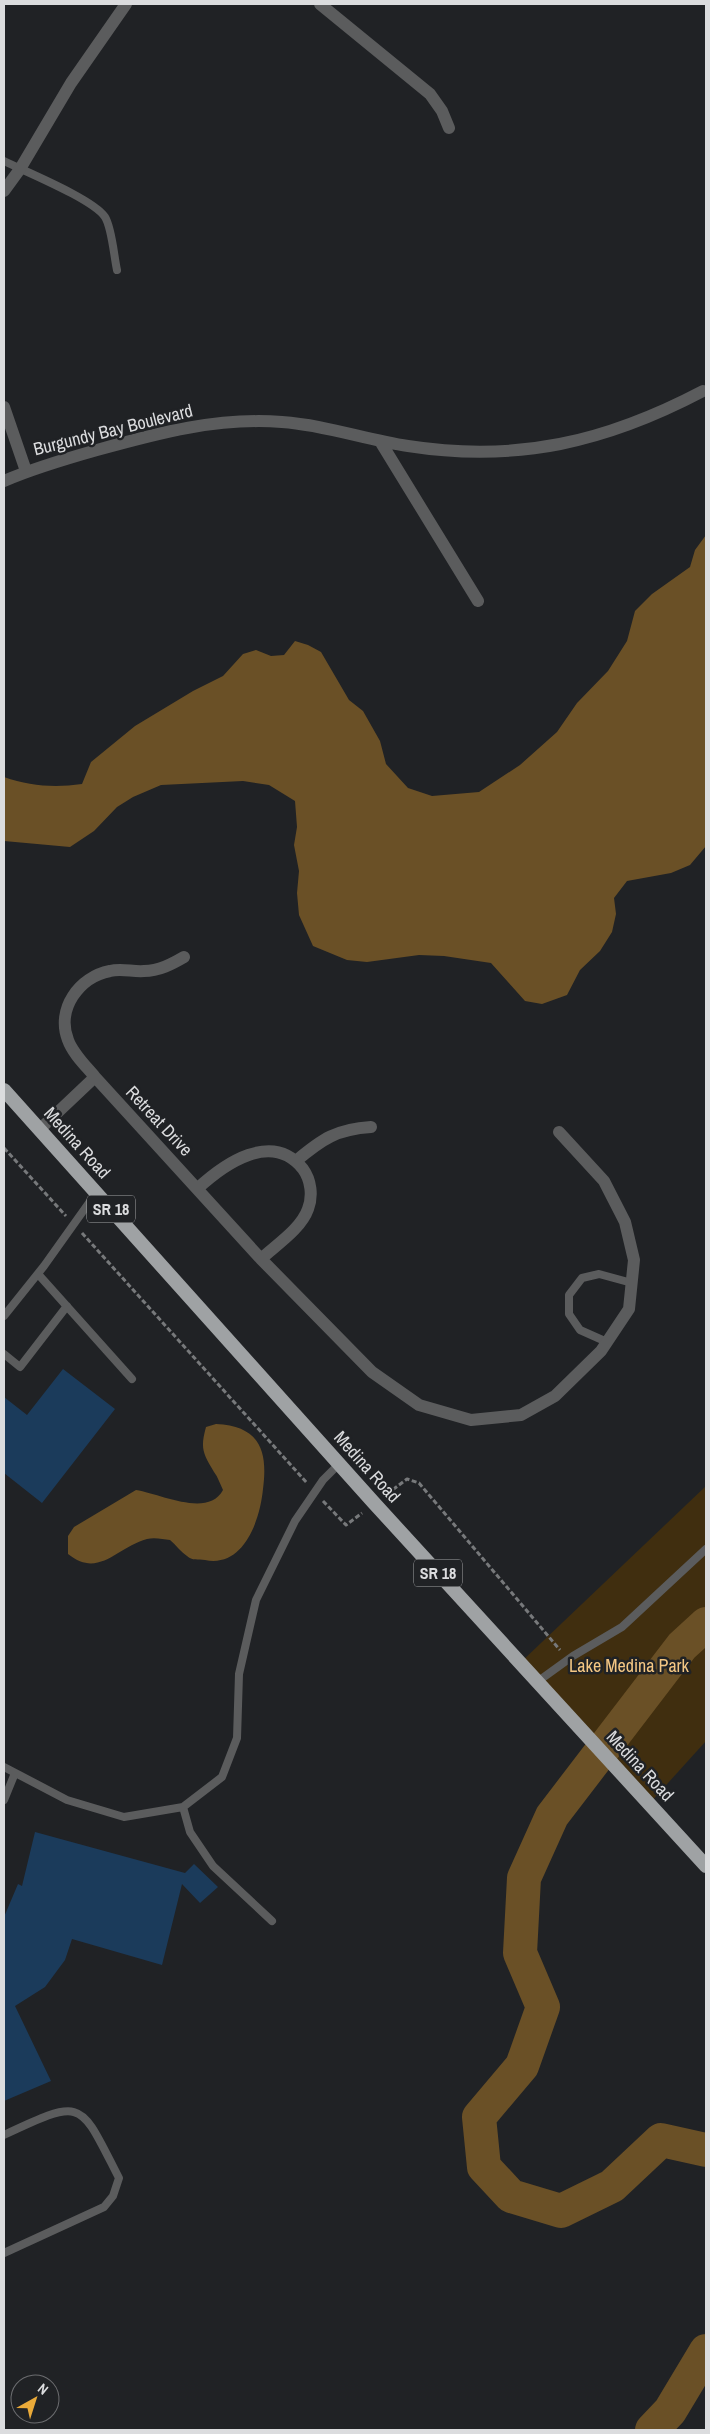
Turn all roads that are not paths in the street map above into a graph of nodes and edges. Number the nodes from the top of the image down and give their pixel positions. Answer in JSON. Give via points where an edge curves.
{"nodes":[{"id":1,"x":126,"y":4,"type":"edge"},
{"id":2,"x":320,"y":4,"type":"edge"},
{"id":3,"x":449,"y":128,"type":"dead end"},
{"id":4,"x":4,"y":161,"type":"edge"},
{"id":5,"x":20,"y":169,"type":"junction"},
{"id":6,"x":4,"y":191,"type":"edge"},
{"id":7,"x":117,"y":270,"type":"dead end"},
{"id":8,"x":703,"y":390,"type":"dead end"},
{"id":9,"x":4,"y":408,"type":"edge"},
{"id":10,"x":380,"y":441,"type":"junction"},
{"id":11,"x":26,"y":471,"type":"junction"},
{"id":12,"x":4,"y":481,"type":"edge"},
{"id":13,"x":478,"y":601,"type":"dead end"},
{"id":14,"x":184,"y":957,"type":"dead end"},
{"id":15,"x":95,"y":1077,"type":"junction"},
{"id":16,"x":5,"y":1093,"type":"edge"},
{"id":17,"x":371,"y":1127,"type":"dead end"},
{"id":18,"x":39,"y":1130,"type":"junction"},
{"id":19,"x":559,"y":1132,"type":"dead end"},
{"id":20,"x":296,"y":1161,"type":"junction"},
{"id":21,"x":197,"y":1188,"type":"junction"},
{"id":22,"x":96,"y":1193,"type":"junction"},
{"id":23,"x":261,"y":1259,"type":"junction"},
{"id":24,"x":38,"y":1274,"type":"junction"},
{"id":25,"x":632,"y":1283,"type":"junction"},
{"id":26,"x":67,"y":1306,"type":"junction"},
{"id":27,"x":4,"y":1316,"type":"edge"},
{"id":28,"x":607,"y":1342,"type":"junction"},
{"id":29,"x":4,"y":1354,"type":"edge"},
{"id":30,"x":132,"y":1379,"type":"dead end"},
{"id":31,"x":339,"y":1464,"type":"junction"},
{"id":32,"x":706,"y":1549,"type":"edge"},
{"id":33,"x":537,"y":1682,"type":"junction"},
{"id":34,"x":4,"y":1767,"type":"edge"},
{"id":35,"x":16,"y":1773,"type":"junction"},
{"id":36,"x":4,"y":1800,"type":"edge"},
{"id":37,"x":183,"y":1807,"type":"junction"},
{"id":38,"x":706,"y":1866,"type":"edge"},
{"id":39,"x":272,"y":1921,"type":"dead end"},
{"id":40,"x":4,"y":2135,"type":"edge"},
{"id":41,"x":4,"y":2254,"type":"edge"}],
"edges":[{"from":1,"to":5,"type":"street","via":[[71,83]]},
{"from":2,"to":3,"type":"street","via":[[430,94]]},
{"from":4,"to":5,"type":"lane"},
{"from":5,"to":6,"type":"street"},
{"from":5,"to":7,"type":"lane","via":[[99,211],[106,219]]},
{"from":8,"to":10,"type":"street","name":"Burgundy Bay Boulevard","via":[[664,412],[622,428],[534,449],[444,451]]},
{"from":9,"to":11,"type":"street"},
{"from":10,"to":11,"type":"street","name":"Burgundy Bay Boulevard","via":[[330,428],[282,422],[233,422],[192,426],[152,435]]},
{"from":10,"to":13,"type":"street"},
{"from":11,"to":12,"type":"street","name":"Burgundy Bay Boulevard"},
{"from":14,"to":15,"type":"street","name":"Retreat Drive","via":[[167,966],[146,971],[112,970],[96,974],[72,996],[66,1011],[68,1040]]},
{"from":15,"to":18,"type":"street"},
{"from":15,"to":21,"type":"street","name":"Retreat Drive"},
{"from":16,"to":18,"type":"highway","name":"Medina Road","number":"SR 18"},
{"from":17,"to":20,"type":"street","via":[[351,1128],[333,1134]]},
{"from":18,"to":22,"type":"highway","name":"Medina Road","number":"SR 18"},
{"from":19,"to":25,"type":"street","via":[[604,1181],[626,1222],[634,1260]]},
{"from":20,"to":21,"type":"street","via":[[270,1151],[249,1154],[230,1162]]},
{"from":20,"to":23,"type":"street","via":[[310,1182],[308,1210],[300,1222]]},
{"from":21,"to":23,"type":"street","name":"Retreat Drive"},
{"from":22,"to":24,"type":"lane"},
{"from":22,"to":31,"type":"highway","name":"Medina Road","number":"SR 18"},
{"from":23,"to":28,"type":"street","name":"Retreat Drive","via":[[372,1372],[419,1405],[471,1420],[521,1415],[555,1396]]},
{"from":24,"to":26,"type":"lane"},
{"from":24,"to":27,"type":"lane"},
{"from":25,"to":28,"type":"street","via":[[629,1309]]},
{"from":25,"to":28,"type":"lane","via":[[599,1274],[582,1278],[569,1295],[569,1314],[580,1330]]},
{"from":26,"to":29,"type":"lane","via":[[20,1367]]},
{"from":26,"to":30,"type":"lane"},
{"from":31,"to":33,"type":"highway","name":"Medina Road","number":"SR 18"},
{"from":31,"to":37,"type":"lane","via":[[323,1480],[294,1522],[256,1600],[239,1674],[237,1738],[222,1777]]},
{"from":32,"to":33,"type":"lane","via":[[622,1627]]},
{"from":33,"to":38,"type":"highway","name":"Medina Road","number":"SR 18"},
{"from":34,"to":35,"type":"lane"},
{"from":35,"to":36,"type":"lane"},
{"from":35,"to":37,"type":"lane","via":[[67,1800],[124,1817]]},
{"from":37,"to":39,"type":"lane","via":[[190,1832],[213,1866]]},
{"from":40,"to":41,"type":"lane","via":[[52,2113],[67,2109],[82,2114],[92,2126],[118,2178],[113,2196],[104,2207]]}]}
